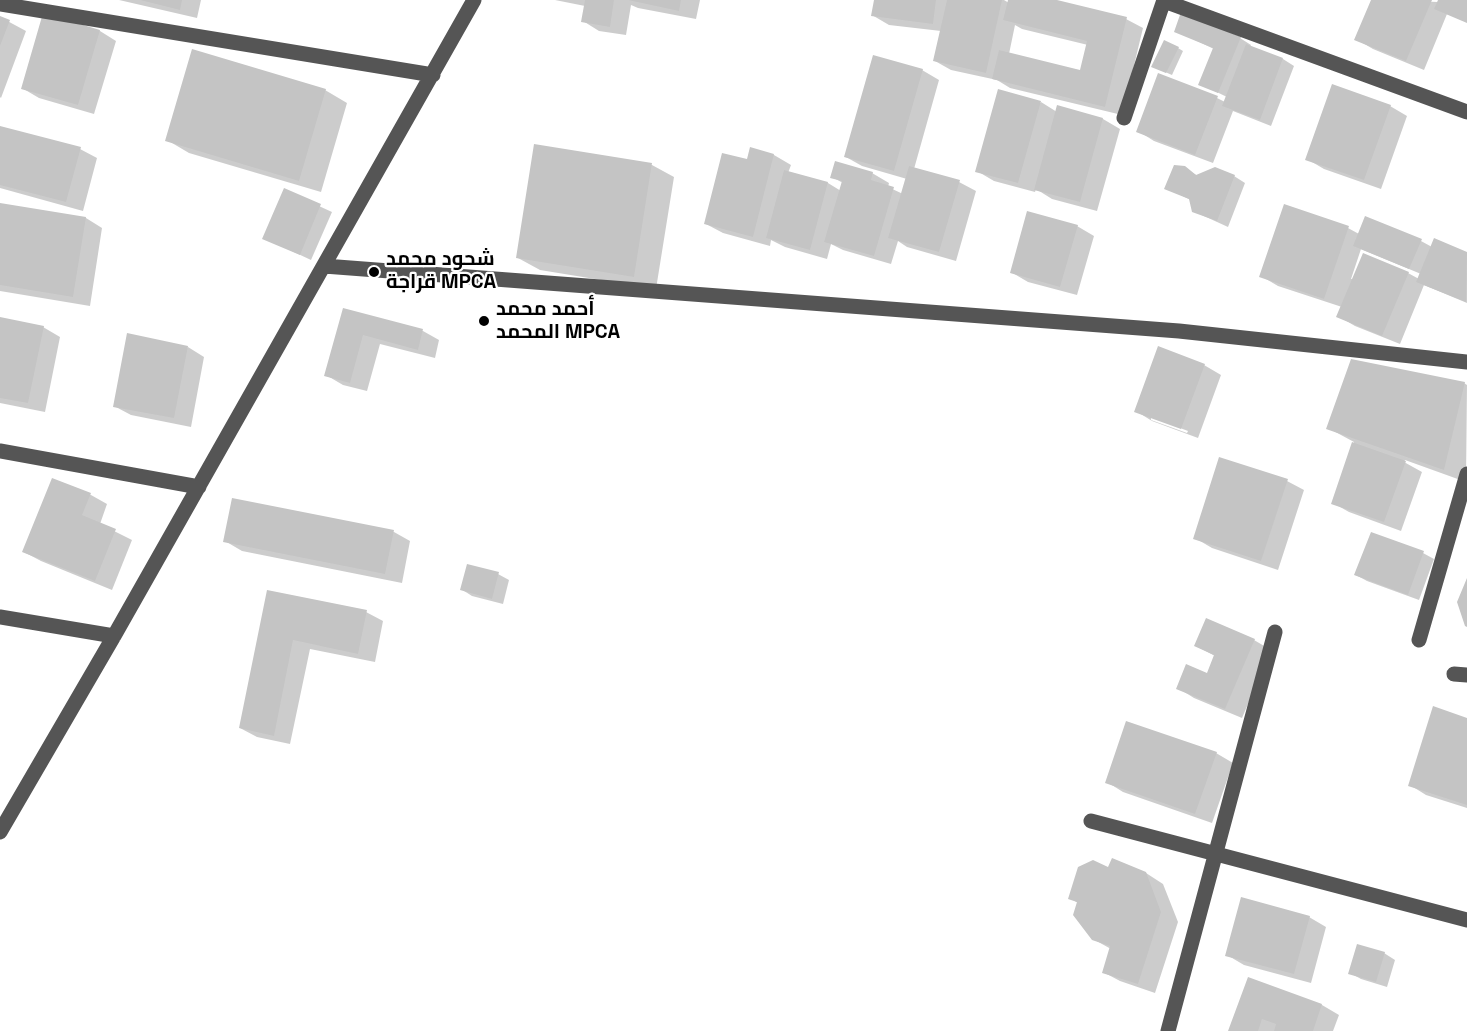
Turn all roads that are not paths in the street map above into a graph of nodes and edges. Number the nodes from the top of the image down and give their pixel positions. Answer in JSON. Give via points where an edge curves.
{"nodes":[{"id":1,"x":474,"y":0,"type":"edge"},
{"id":2,"x":1164,"y":1,"type":"edge"},
{"id":3,"x":0,"y":4,"type":"edge"},
{"id":4,"x":433,"y":75,"type":"junction"},
{"id":5,"x":1467,"y":112,"type":"edge"},
{"id":6,"x":1124,"y":118,"type":"dead end"},
{"id":7,"x":324,"y":266,"type":"junction"},
{"id":8,"x":1467,"y":362,"type":"edge"},
{"id":9,"x":0,"y":451,"type":"edge"},
{"id":10,"x":1467,"y":474,"type":"edge"},
{"id":11,"x":199,"y":487,"type":"junction"},
{"id":12,"x":0,"y":617,"type":"edge"},
{"id":13,"x":1275,"y":632,"type":"dead end"},
{"id":14,"x":114,"y":636,"type":"junction"},
{"id":15,"x":1419,"y":640,"type":"dead end"},
{"id":16,"x":1091,"y":820,"type":"dead end"},
{"id":17,"x":0,"y":832,"type":"edge"},
{"id":18,"x":1214,"y":854,"type":"junction"},
{"id":19,"x":1467,"y":920,"type":"edge"},
{"id":20,"x":1168,"y":1031,"type":"edge"}],
"edges":[{"from":1,"to":4,"type":"street"},
{"from":2,"to":5,"type":"street"},
{"from":2,"to":6,"type":"street"},
{"from":3,"to":4,"type":"street"},
{"from":4,"to":7,"type":"street"},
{"from":7,"to":8,"type":"street","via":[[1179,331]]},
{"from":7,"to":11,"type":"street"},
{"from":9,"to":11,"type":"street"},
{"from":10,"to":15,"type":"street"},
{"from":11,"to":14,"type":"street"},
{"from":12,"to":14,"type":"street"},
{"from":13,"to":18,"type":"street"},
{"from":14,"to":17,"type":"street"},
{"from":16,"to":18,"type":"street"},
{"from":18,"to":19,"type":"street"},
{"from":18,"to":20,"type":"street"}]}
